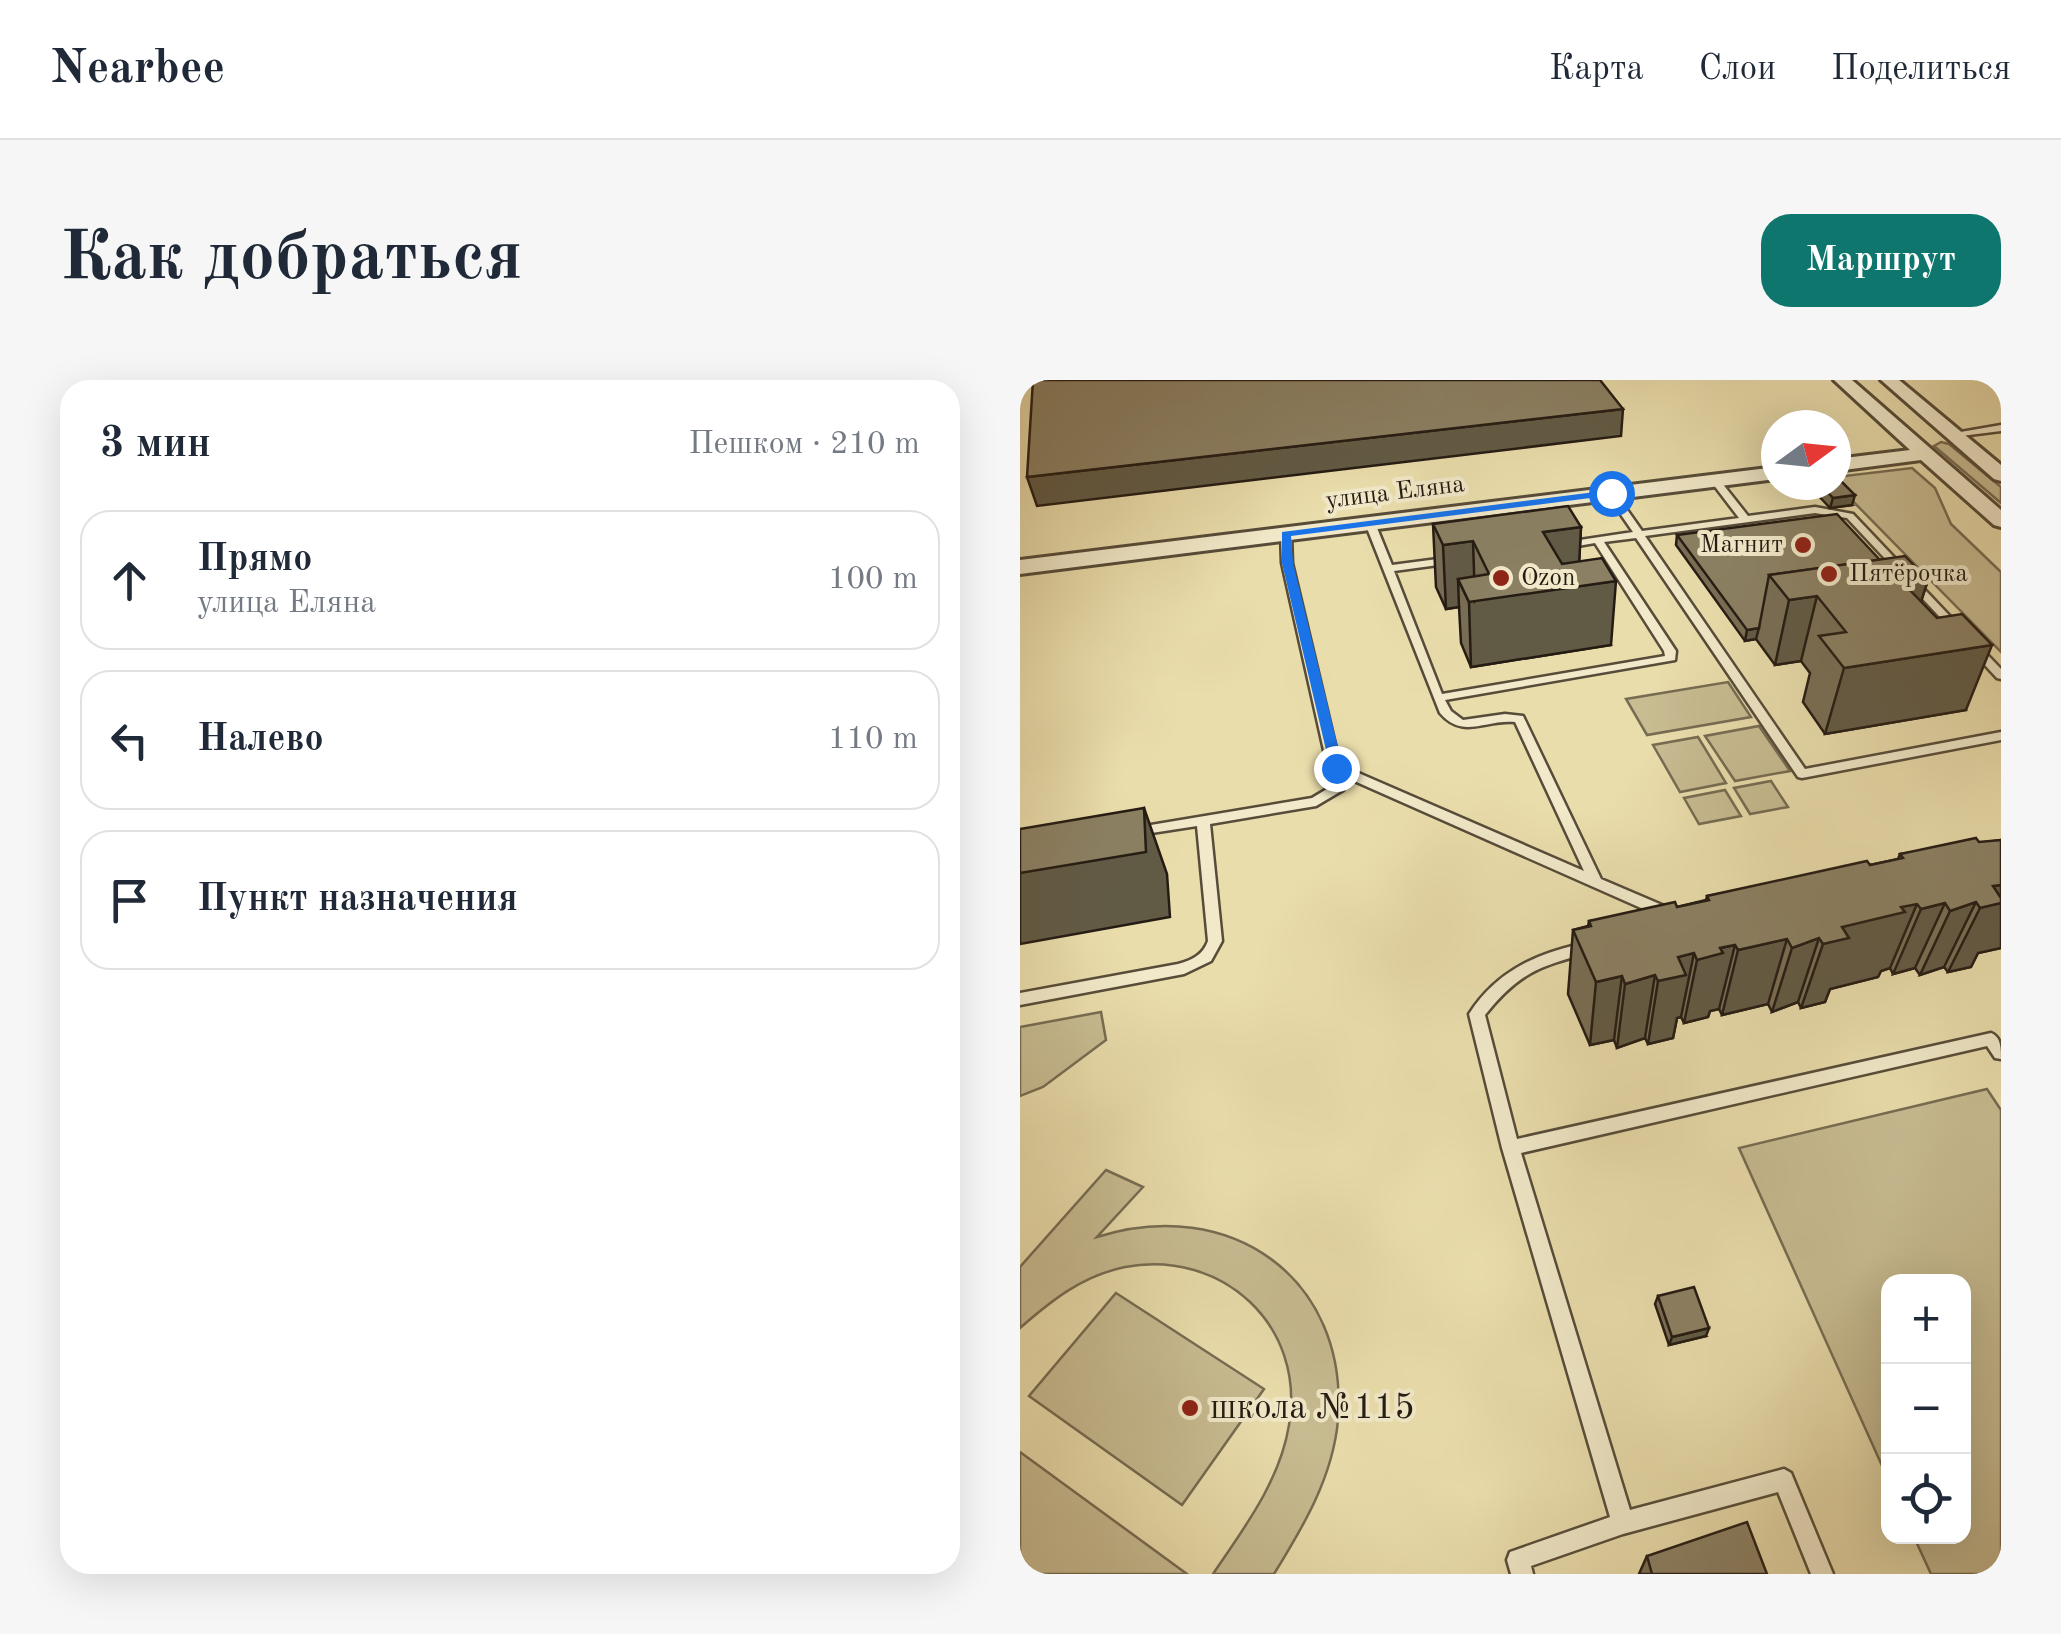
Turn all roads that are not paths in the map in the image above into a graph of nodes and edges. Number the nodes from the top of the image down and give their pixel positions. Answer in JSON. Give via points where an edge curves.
{"nodes":[{"id":1,"x":1842,"y":380,"type":"edge"},
{"id":2,"x":1889,"y":380,"type":"edge"},
{"id":3,"x":2001,"y":428,"type":"edge"},
{"id":4,"x":1954,"y":434,"type":"junction"},
{"id":5,"x":1917,"y":448,"type":"junction"},
{"id":6,"x":1851,"y":462,"type":"edge"},
{"id":7,"x":2001,"y":474,"type":"edge"},
{"id":8,"x":1761,"y":475,"type":"edge"},
{"id":9,"x":1715,"y":480,"type":"junction"},
{"id":10,"x":1611,"y":493,"type":"junction"},
{"id":11,"x":1746,"y":520,"type":"junction"},
{"id":12,"x":2001,"y":521,"type":"edge"},
{"id":13,"x":1370,"y":523,"type":"junction"},
{"id":14,"x":1286,"y":534,"type":"junction"},
{"id":15,"x":1639,"y":534,"type":"junction"},
{"id":16,"x":1598,"y":540,"type":"junction"},
{"id":17,"x":1541,"y":548,"type":"edge"},
{"id":18,"x":1464,"y":559,"type":"edge"},
{"id":19,"x":1020,"y":567,"type":"edge"},
{"id":20,"x":1388,"y":570,"type":"junction"},
{"id":21,"x":2001,"y":676,"type":"edge"},
{"id":22,"x":1438,"y":698,"type":"junction"},
{"id":23,"x":2001,"y":736,"type":"edge"},
{"id":24,"x":1336,"y":768,"type":"junction"},
{"id":25,"x":1202,"y":820,"type":"junction"},
{"id":26,"x":1111,"y":836,"type":"edge"},
{"id":27,"x":1595,"y":880,"type":"junction"},
{"id":28,"x":1658,"y":934,"type":"edge"},
{"id":29,"x":1601,"y":945,"type":"edge"},
{"id":30,"x":1020,"y":1000,"type":"edge"},
{"id":31,"x":2001,"y":1052,"type":"edge"},
{"id":32,"x":1511,"y":1148,"type":"junction"},
{"id":33,"x":1622,"y":1522,"type":"junction"},
{"id":34,"x":1522,"y":1574,"type":"edge"},
{"id":35,"x":1822,"y":1574,"type":"edge"}],
"edges":[{"from":1,"to":5,"type":"street"},
{"from":2,"to":4,"type":"street"},
{"from":3,"to":4,"type":"lane"},
{"from":4,"to":5,"type":"street"},
{"from":4,"to":7,"type":"street"},
{"from":5,"to":6,"type":"street"},
{"from":5,"to":12,"type":"street"},
{"from":8,"to":9,"type":"street","name":"улица Еляна"},
{"from":9,"to":10,"type":"street","name":"улица Еляна"},
{"from":9,"to":11,"type":"lane"},
{"from":10,"to":13,"type":"street","name":"улица Еляна"},
{"from":10,"to":15,"type":"lane"},
{"from":11,"to":15,"type":"lane"},
{"from":11,"to":21,"type":"lane","via":[[1815,510],[1850,516]]},
{"from":13,"to":14,"type":"street","name":"улица Еляна"},
{"from":13,"to":20,"type":"lane"},
{"from":14,"to":19,"type":"street","name":"улица Еляна"},
{"from":14,"to":24,"type":"lane","via":[[1287,563]]},
{"from":15,"to":16,"type":"lane"},
{"from":15,"to":23,"type":"lane","via":[[1802,774]]},
{"from":16,"to":17,"type":"lane"},
{"from":16,"to":22,"type":"lane","via":[[1671,658]]},
{"from":18,"to":20,"type":"lane"},
{"from":20,"to":22,"type":"lane"},
{"from":22,"to":27,"type":"lane","via":[[1457,724],[1519,719]]},
{"from":24,"to":25,"type":"lane","via":[[1339,787],[1326,798]]},
{"from":24,"to":27,"type":"lane"},
{"from":25,"to":26,"type":"lane"},
{"from":25,"to":30,"type":"lane","via":[[1212,953],[1179,970]]},
{"from":27,"to":28,"type":"lane","via":[[1678,924]]},
{"from":29,"to":32,"type":"lane","via":[[1544,956],[1500,984],[1477,1014]]},
{"from":31,"to":32,"type":"lane","via":[[1992,1039]]},
{"from":32,"to":33,"type":"lane"},
{"from":33,"to":34,"type":"lane","via":[[1518,1560]]},
{"from":33,"to":35,"type":"lane","via":[[1784,1480]]}]}
